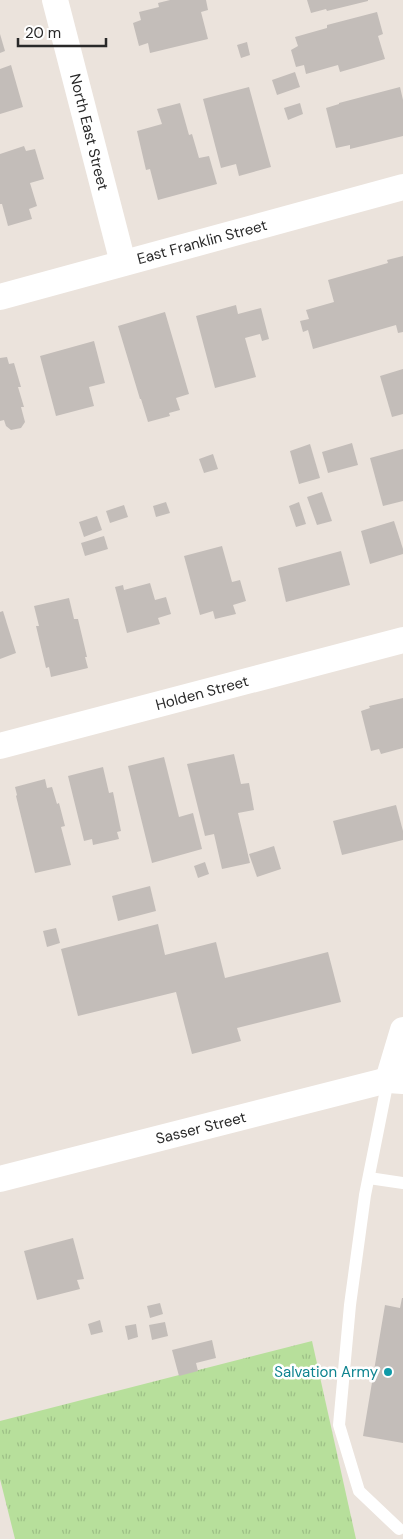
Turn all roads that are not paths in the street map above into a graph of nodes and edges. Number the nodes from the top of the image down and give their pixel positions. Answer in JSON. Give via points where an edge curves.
{"nodes":[{"id":1,"x":55,"y":0,"type":"edge"},
{"id":2,"x":403,"y":187,"type":"edge"},
{"id":3,"x":123,"y":263,"type":"junction"},
{"id":4,"x":0,"y":296,"type":"edge"},
{"id":5,"x":403,"y":640,"type":"edge"},
{"id":6,"x":0,"y":746,"type":"edge"},
{"id":7,"x":403,"y":1030,"type":"edge"},
{"id":8,"x":395,"y":1080,"type":"edge"},
{"id":9,"x":369,"y":1178,"type":"junction"},
{"id":10,"x":0,"y":1179,"type":"edge"},
{"id":11,"x":403,"y":1183,"type":"edge"},
{"id":12,"x":399,"y":1529,"type":"dead end"}],
"edges":[{"from":1,"to":3,"type":"street","name":"North East Street"},
{"from":2,"to":3,"type":"street","name":"East Franklin Street"},
{"from":3,"to":4,"type":"street","name":"East Franklin Street"},
{"from":5,"to":6,"type":"street","name":"Holden Street"},
{"from":7,"to":8,"type":"street"},
{"from":8,"to":9,"type":"lane"},
{"from":8,"to":10,"type":"street","name":"Sasser Street"},
{"from":9,"to":11,"type":"lane"},
{"from":9,"to":12,"type":"lane","via":[[350,1305],[339,1425],[358,1491]]}]}
